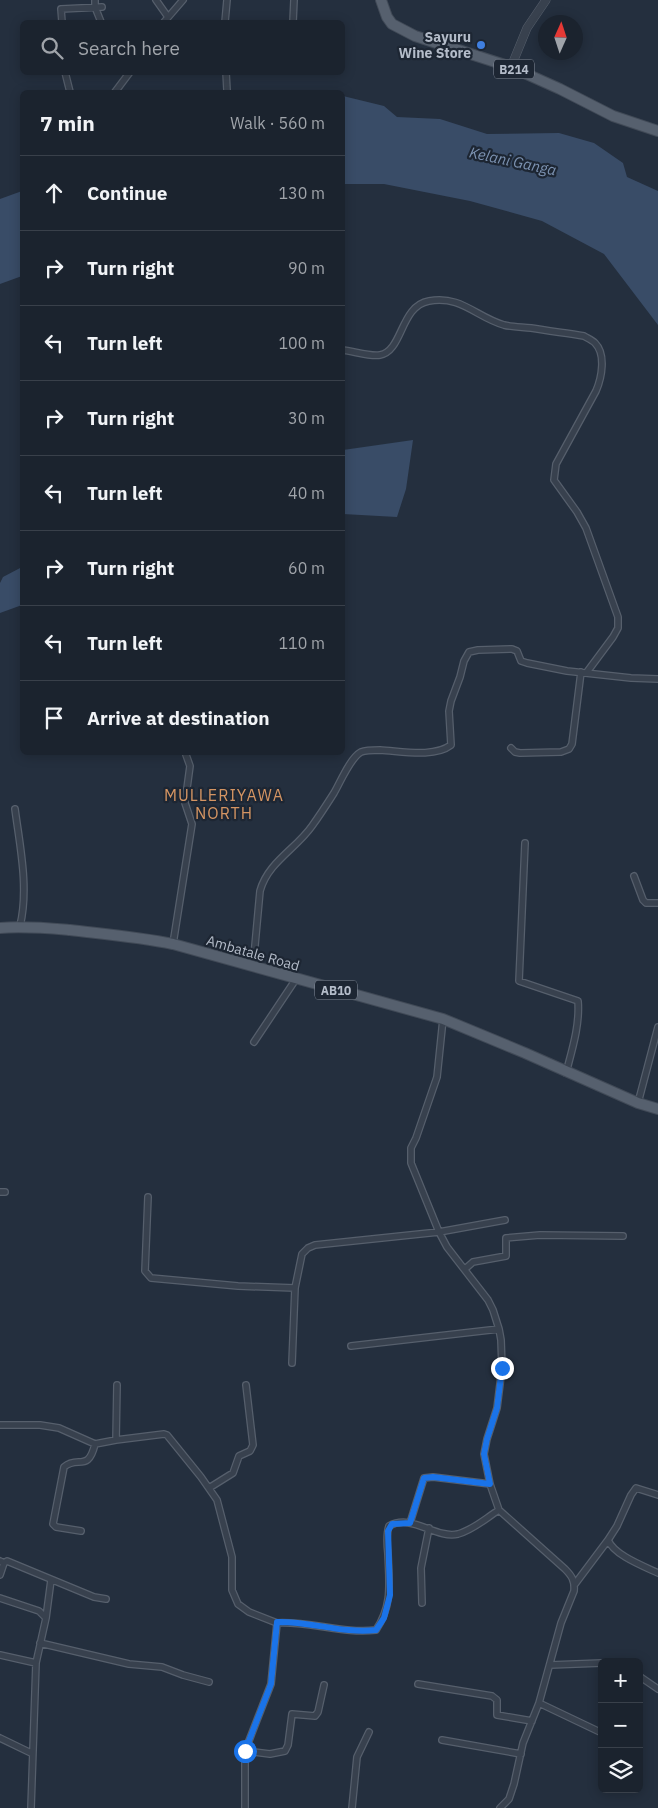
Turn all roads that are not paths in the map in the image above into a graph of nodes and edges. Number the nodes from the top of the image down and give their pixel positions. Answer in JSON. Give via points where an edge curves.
{"nodes":[{"id":1,"x":95,"y":0,"type":"edge"},
{"id":2,"x":156,"y":0,"type":"edge"},
{"id":3,"x":182,"y":0,"type":"edge"},
{"id":4,"x":226,"y":0,"type":"edge"},
{"id":5,"x":294,"y":0,"type":"edge"},
{"id":6,"x":380,"y":0,"type":"edge"},
{"id":7,"x":546,"y":0,"type":"edge"},
{"id":8,"x":99,"y":7,"type":"junction"},
{"id":9,"x":62,"y":20,"type":"edge"},
{"id":10,"x":101,"y":20,"type":"edge"},
{"id":11,"x":166,"y":20,"type":"edge"},
{"id":12,"x":225,"y":20,"type":"edge"},
{"id":13,"x":293,"y":20,"type":"edge"},
{"id":14,"x":511,"y":67,"type":"junction"},
{"id":15,"x":66,"y":75,"type":"edge"},
{"id":16,"x":128,"y":75,"type":"edge"},
{"id":17,"x":226,"y":75,"type":"edge"},
{"id":18,"x":70,"y":90,"type":"edge"},
{"id":19,"x":116,"y":90,"type":"edge"},
{"id":20,"x":227,"y":90,"type":"dead end"},
{"id":21,"x":658,"y":131,"type":"edge"},
{"id":22,"x":345,"y":351,"type":"edge"},
{"id":23,"x":584,"y":672,"type":"junction"},
{"id":24,"x":658,"y":678,"type":"edge"},
{"id":25,"x":511,"y":748,"type":"dead end"},
{"id":26,"x":186,"y":755,"type":"edge"},
{"id":27,"x":16,"y":809,"type":"dead end"},
{"id":28,"x":526,"y":843,"type":"dead end"},
{"id":29,"x":634,"y":876,"type":"dead end"},
{"id":30,"x":658,"y":903,"type":"edge"},
{"id":31,"x":20,"y":926,"type":"junction"},
{"id":32,"x":0,"y":928,"type":"edge"},
{"id":33,"x":173,"y":944,"type":"junction"},
{"id":34,"x":253,"y":966,"type":"junction"},
{"id":35,"x":296,"y":980,"type":"junction"},
{"id":36,"x":443,"y":1019,"type":"junction"},
{"id":37,"x":658,"y":1027,"type":"edge"},
{"id":38,"x":254,"y":1042,"type":"dead end"},
{"id":39,"x":566,"y":1072,"type":"junction"},
{"id":40,"x":638,"y":1103,"type":"junction"},
{"id":41,"x":658,"y":1109,"type":"edge"},
{"id":42,"x":148,"y":1197,"type":"dead end"},
{"id":43,"x":506,"y":1220,"type":"dead end"},
{"id":44,"x":439,"y":1232,"type":"junction"},
{"id":45,"x":623,"y":1236,"type":"dead end"},
{"id":46,"x":465,"y":1269,"type":"junction"},
{"id":47,"x":295,"y":1288,"type":"junction"},
{"id":48,"x":499,"y":1329,"type":"junction"},
{"id":49,"x":351,"y":1346,"type":"dead end"},
{"id":50,"x":292,"y":1363,"type":"dead end"},
{"id":51,"x":246,"y":1385,"type":"dead end"},
{"id":52,"x":117,"y":1386,"type":"dead end"},
{"id":53,"x":0,"y":1425,"type":"edge"},
{"id":54,"x":116,"y":1440,"type":"junction"},
{"id":55,"x":95,"y":1444,"type":"junction"},
{"id":56,"x":490,"y":1484,"type":"junction"},
{"id":57,"x":209,"y":1488,"type":"junction"},
{"id":58,"x":658,"y":1495,"type":"edge"},
{"id":59,"x":498,"y":1510,"type":"junction"},
{"id":60,"x":410,"y":1523,"type":"junction"},
{"id":61,"x":429,"y":1528,"type":"junction"},
{"id":62,"x":81,"y":1531,"type":"dead end"},
{"id":63,"x":608,"y":1540,"type":"junction"},
{"id":64,"x":2,"y":1562,"type":"edge"},
{"id":65,"x":658,"y":1573,"type":"edge"},
{"id":66,"x":0,"y":1574,"type":"edge"},
{"id":67,"x":51,"y":1580,"type":"junction"},
{"id":68,"x":575,"y":1584,"type":"junction"},
{"id":69,"x":0,"y":1598,"type":"edge"},
{"id":70,"x":106,"y":1599,"type":"dead end"},
{"id":71,"x":422,"y":1603,"type":"dead end"},
{"id":72,"x":46,"y":1618,"type":"junction"},
{"id":73,"x":277,"y":1622,"type":"junction"},
{"id":74,"x":40,"y":1643,"type":"junction"},
{"id":75,"x":0,"y":1655,"type":"edge"},
{"id":76,"x":36,"y":1663,"type":"junction"},
{"id":77,"x":598,"y":1663,"type":"edge"},
{"id":78,"x":550,"y":1665,"type":"junction"},
{"id":79,"x":643,"y":1679,"type":"edge"},
{"id":80,"x":209,"y":1682,"type":"dead end"},
{"id":81,"x":418,"y":1684,"type":"dead end"},
{"id":82,"x":324,"y":1685,"type":"dead end"},
{"id":83,"x":658,"y":1689,"type":"edge"},
{"id":84,"x":539,"y":1702,"type":"junction"},
{"id":85,"x":532,"y":1721,"type":"junction"},
{"id":86,"x":598,"y":1731,"type":"edge"},
{"id":87,"x":370,"y":1732,"type":"dead end"},
{"id":88,"x":0,"y":1738,"type":"edge"},
{"id":89,"x":442,"y":1740,"type":"dead end"},
{"id":90,"x":245,"y":1751,"type":"junction"},
{"id":91,"x":32,"y":1753,"type":"junction"},
{"id":92,"x":521,"y":1754,"type":"junction"},
{"id":93,"x":30,"y":1808,"type":"edge"},
{"id":94,"x":245,"y":1808,"type":"edge"},
{"id":95,"x":352,"y":1808,"type":"edge"},
{"id":96,"x":500,"y":1808,"type":"edge"}],
"edges":[{"from":1,"to":8,"type":"street"},
{"from":2,"to":11,"type":"street"},
{"from":3,"to":11,"type":"street"},
{"from":4,"to":12,"type":"street"},
{"from":5,"to":13,"type":"street"},
{"from":6,"to":14,"type":"main road","number":"B214","via":[[392,24],[403,30]]},
{"from":7,"to":14,"type":"street","via":[[526,28]]},
{"from":8,"to":9,"type":"street","via":[[61,9]]},
{"from":8,"to":10,"type":"street"},
{"from":14,"to":21,"type":"main road","number":"B214","via":[[613,116]]},
{"from":15,"to":18,"type":"street"},
{"from":16,"to":19,"type":"street"},
{"from":17,"to":20,"type":"street"},
{"from":22,"to":23,"type":"street","via":[[377,356],[386,354],[414,309],[426,302],[443,299],[504,325],[584,336],[595,342],[601,353],[600,381],[554,472],[554,480],[586,528],[618,617],[618,628],[613,637]]},
{"from":23,"to":24,"type":"street"},
{"from":23,"to":25,"type":"street","via":[[569,749],[561,752],[515,752]]},
{"from":23,"to":34,"type":"street","via":[[526,663],[517,650],[512,649],[469,652],[450,706],[451,745],[433,753],[362,752],[354,758],[311,828],[263,879]]},
{"from":26,"to":33,"type":"street","via":[[190,766],[185,803],[192,824]]},
{"from":27,"to":31,"type":"street","via":[[24,902]]},
{"from":28,"to":39,"type":"street","via":[[519,981],[578,1002],[575,1035]]},
{"from":29,"to":30,"type":"street","via":[[643,900]]},
{"from":31,"to":32,"type":"main road","name":"Ambatale Road","number":"AB10"},
{"from":31,"to":33,"type":"main road","name":"Ambatale Road","number":"AB10"},
{"from":33,"to":34,"type":"main road","name":"Ambatale Road","number":"AB10"},
{"from":34,"to":35,"type":"main road","name":"Ambatale Road","number":"AB10"},
{"from":35,"to":36,"type":"main road","name":"Ambatale Road","number":"AB10"},
{"from":35,"to":38,"type":"street"},
{"from":36,"to":39,"type":"main road","name":"Ambatale Road","number":"AB10"},
{"from":36,"to":44,"type":"street","via":[[436,1077],[410,1156]]},
{"from":37,"to":40,"type":"street"},
{"from":39,"to":40,"type":"main road","name":"Ambatale Road","number":"AB10"},
{"from":40,"to":41,"type":"main road","name":"Ambatale Road","number":"AB10"},
{"from":42,"to":47,"type":"street","via":[[145,1271],[151,1278]]},
{"from":43,"to":44,"type":"street"},
{"from":44,"to":46,"type":"street"},
{"from":44,"to":47,"type":"street","via":[[315,1245],[302,1254]]},
{"from":45,"to":46,"type":"street","via":[[506,1238],[506,1256],[473,1262]]},
{"from":46,"to":48,"type":"street","via":[[488,1300]]},
{"from":47,"to":50,"type":"street"},
{"from":48,"to":49,"type":"street"},
{"from":48,"to":56,"type":"street","via":[[502,1368],[497,1408],[484,1454]]},
{"from":51,"to":57,"type":"street","via":[[253,1445],[250,1451],[239,1456],[233,1473]]},
{"from":52,"to":54,"type":"street"},
{"from":53,"to":55,"type":"street","via":[[59,1428]]},
{"from":54,"to":55,"type":"street"},
{"from":54,"to":57,"type":"street","via":[[167,1435]]},
{"from":55,"to":62,"type":"street","via":[[87,1461],[64,1467],[53,1524]]},
{"from":56,"to":59,"type":"street"},
{"from":56,"to":60,"type":"street","via":[[424,1478]]},
{"from":57,"to":73,"type":"street","via":[[217,1500],[226,1532],[232,1557],[232,1590],[238,1604],[249,1612]]},
{"from":58,"to":63,"type":"street","via":[[636,1488]]},
{"from":59,"to":61,"type":"street","via":[[458,1534]]},
{"from":59,"to":68,"type":"street","via":[[565,1569]]},
{"from":60,"to":61,"type":"street"},
{"from":60,"to":73,"type":"street","via":[[392,1524],[388,1531],[390,1595],[384,1618],[376,1630]]},
{"from":61,"to":71,"type":"street","via":[[421,1568]]},
{"from":63,"to":65,"type":"street","via":[[610,1547]]},
{"from":63,"to":68,"type":"street"},
{"from":64,"to":66,"type":"street"},
{"from":64,"to":67,"type":"street","via":[[7,1561]]},
{"from":67,"to":70,"type":"street"},
{"from":67,"to":72,"type":"street"},
{"from":68,"to":78,"type":"street","via":[[556,1636]]},
{"from":69,"to":72,"type":"street","via":[[39,1611]]},
{"from":72,"to":74,"type":"street"},
{"from":73,"to":90,"type":"street","via":[[271,1684]]},
{"from":74,"to":76,"type":"street"},
{"from":74,"to":80,"type":"street","via":[[129,1664],[162,1667]]},
{"from":75,"to":76,"type":"street"},
{"from":76,"to":91,"type":"street"},
{"from":77,"to":78,"type":"street"},
{"from":78,"to":84,"type":"street"},
{"from":79,"to":83,"type":"street"},
{"from":81,"to":85,"type":"street","via":[[492,1696],[497,1700],[497,1714]]},
{"from":82,"to":90,"type":"street","via":[[315,1716],[292,1714],[285,1751],[270,1754]]},
{"from":84,"to":85,"type":"street"},
{"from":84,"to":86,"type":"street"},
{"from":85,"to":92,"type":"street"},
{"from":87,"to":95,"type":"street","via":[[357,1757]]},
{"from":88,"to":91,"type":"street"},
{"from":89,"to":92,"type":"street"},
{"from":90,"to":94,"type":"street"},
{"from":91,"to":93,"type":"street"},
{"from":92,"to":96,"type":"street","via":[[509,1799]]}]}
